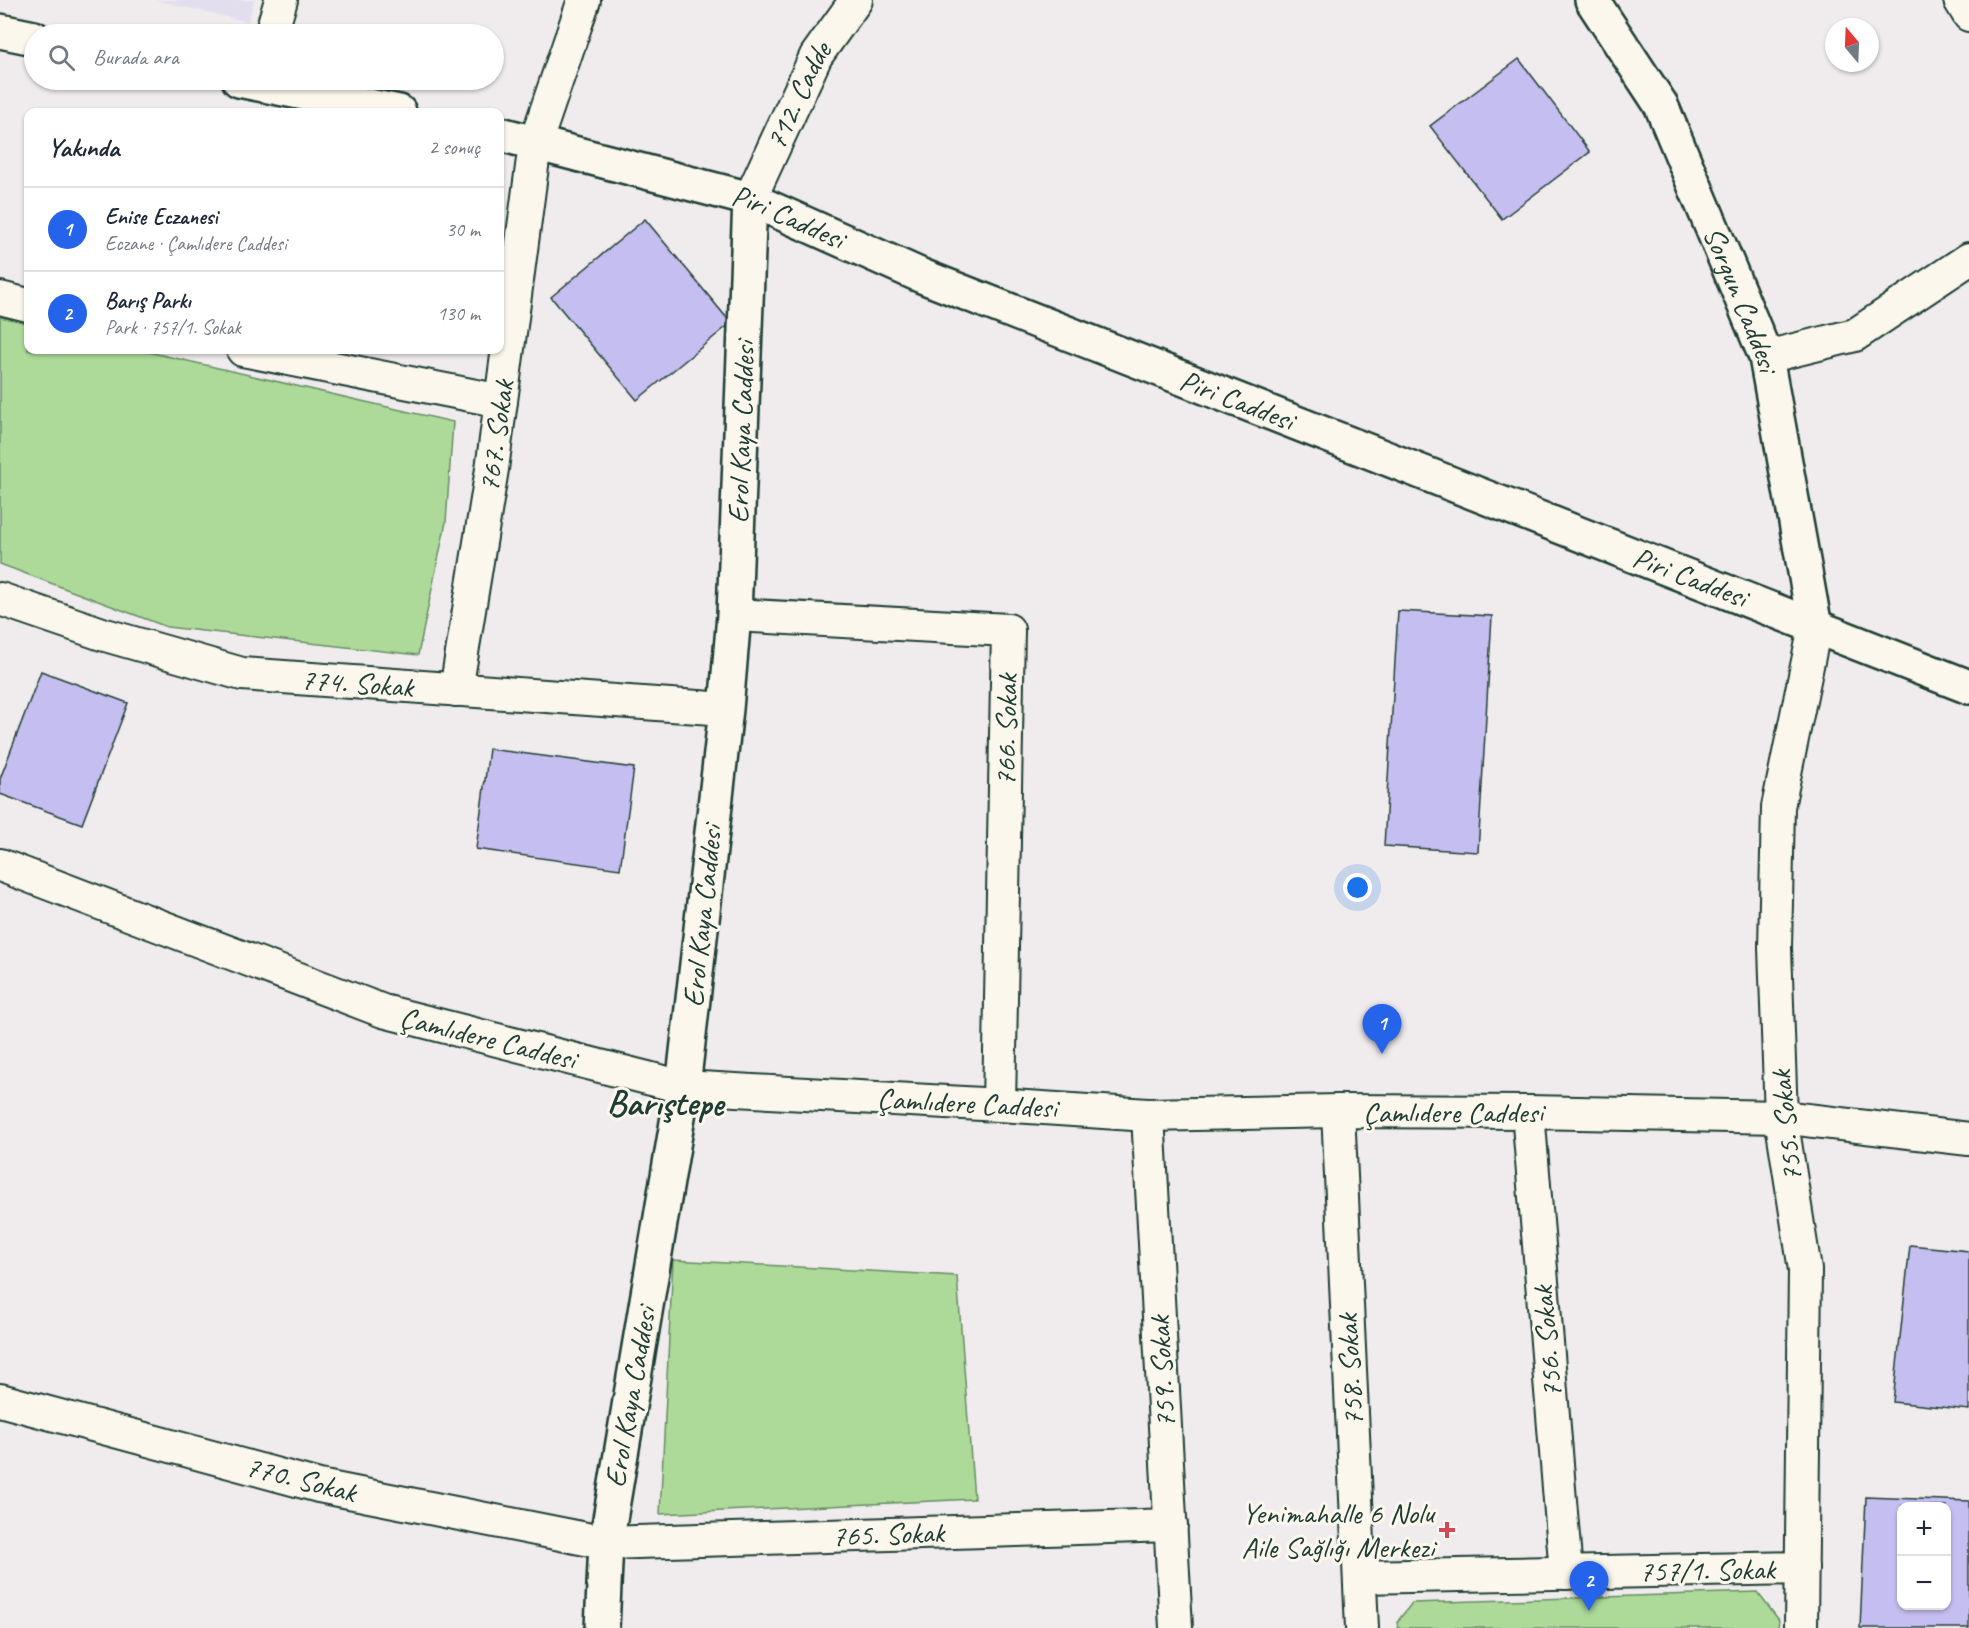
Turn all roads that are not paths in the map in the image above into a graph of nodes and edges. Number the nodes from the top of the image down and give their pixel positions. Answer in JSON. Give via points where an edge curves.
{"nodes":[{"id":1,"x":281,"y":0,"type":"edge"},
{"id":2,"x":584,"y":0,"type":"edge"},
{"id":3,"x":856,"y":0,"type":"edge"},
{"id":4,"x":1592,"y":0,"type":"edge"},
{"id":5,"x":1960,"y":0,"type":"edge"},
{"id":6,"x":1969,"y":15,"type":"edge"},
{"id":7,"x":275,"y":24,"type":"edge"},
{"id":8,"x":0,"y":31,"type":"edge"},
{"id":9,"x":24,"y":36,"type":"edge"},
{"id":10,"x":295,"y":90,"type":"edge"},
{"id":11,"x":380,"y":108,"type":"edge"},
{"id":12,"x":504,"y":135,"type":"edge"},
{"id":13,"x":535,"y":144,"type":"junction"},
{"id":14,"x":750,"y":199,"type":"junction"},
{"id":15,"x":1969,"y":259,"type":"edge"},
{"id":16,"x":0,"y":298,"type":"edge"},
{"id":17,"x":24,"y":303,"type":"edge"},
{"id":18,"x":263,"y":354,"type":"edge"},
{"id":19,"x":1766,"y":357,"type":"junction"},
{"id":20,"x":501,"y":401,"type":"junction"},
{"id":21,"x":0,"y":599,"type":"edge"},
{"id":22,"x":734,"y":615,"type":"junction"},
{"id":23,"x":1815,"y":627,"type":"junction"},
{"id":24,"x":1969,"y":687,"type":"edge"},
{"id":25,"x":456,"y":690,"type":"junction"},
{"id":26,"x":726,"y":710,"type":"junction"},
{"id":27,"x":0,"y":865,"type":"edge"},
{"id":28,"x":683,"y":1087,"type":"junction"},
{"id":29,"x":999,"y":1105,"type":"junction"},
{"id":30,"x":1338,"y":1111,"type":"junction"},
{"id":31,"x":1528,"y":1112,"type":"junction"},
{"id":32,"x":1148,"y":1115,"type":"junction"},
{"id":33,"x":1781,"y":1118,"type":"junction"},
{"id":34,"x":1969,"y":1139,"type":"edge"},
{"id":35,"x":0,"y":1400,"type":"edge"},
{"id":36,"x":1171,"y":1525,"type":"junction"},
{"id":37,"x":606,"y":1543,"type":"junction"},
{"id":38,"x":1802,"y":1568,"type":"junction"},
{"id":39,"x":1566,"y":1573,"type":"junction"},
{"id":40,"x":1360,"y":1577,"type":"junction"},
{"id":41,"x":602,"y":1628,"type":"edge"},
{"id":42,"x":1176,"y":1628,"type":"edge"},
{"id":43,"x":1362,"y":1628,"type":"edge"},
{"id":44,"x":1801,"y":1628,"type":"edge"}],
"edges":[{"from":1,"to":7,"type":"street"},
{"from":2,"to":13,"type":"street","name":"767. Sokak"},
{"from":3,"to":14,"type":"street","name":"712. Cadde","via":[[816,56]]},
{"from":4,"to":19,"type":"street","name":"Sorgun Caddesi","via":[[1661,105]]},
{"from":5,"to":6,"type":"street"},
{"from":8,"to":9,"type":"street"},
{"from":10,"to":11,"type":"street"},
{"from":12,"to":13,"type":"street","name":"Piri Caddesi"},
{"from":13,"to":14,"type":"street","name":"Piri Caddesi"},
{"from":13,"to":20,"type":"street","name":"767. Sokak"},
{"from":14,"to":22,"type":"street","name":"Erol Kaya Caddesi"},
{"from":14,"to":23,"type":"street","name":"Piri Caddesi","via":[[922,276]]},
{"from":15,"to":19,"type":"street","via":[[1855,335]]},
{"from":16,"to":17,"type":"street"},
{"from":18,"to":20,"type":"street"},
{"from":19,"to":23,"type":"street","name":"Sorgun Caddesi"},
{"from":20,"to":25,"type":"street","name":"767. Sokak"},
{"from":21,"to":25,"type":"street","name":"774. Sokak","via":[[102,634],[242,674]]},
{"from":22,"to":26,"type":"street","name":"Erol Kaya Caddesi"},
{"from":22,"to":29,"type":"street","name":"766. Sokak","via":[[1008,630]]},
{"from":23,"to":24,"type":"street","name":"Piri Caddesi"},
{"from":23,"to":33,"type":"street","name":"755. Sokak","via":[[1778,807],[1775,948]]},
{"from":25,"to":26,"type":"street","name":"774. Sokak"},
{"from":26,"to":28,"type":"street","name":"Erol Kaya Caddesi"},
{"from":27,"to":28,"type":"street","name":"Çamlıdere Caddesi","via":[[383,1011]]},
{"from":28,"to":29,"type":"street","name":"Çamlıdere Caddesi"},
{"from":28,"to":37,"type":"street","name":"Erol Kaya Caddesi"},
{"from":29,"to":32,"type":"street","name":"Çamlıdere Caddesi"},
{"from":30,"to":31,"type":"street","name":"Çamlıdere Caddesi"},
{"from":30,"to":32,"type":"street","name":"Çamlıdere Caddesi"},
{"from":30,"to":40,"type":"street","name":"758. Sokak"},
{"from":31,"to":33,"type":"street","name":"Çamlıdere Caddesi"},
{"from":31,"to":39,"type":"street","name":"756. Sokak"},
{"from":32,"to":36,"type":"street","name":"759. Sokak"},
{"from":33,"to":34,"type":"street","name":"Çamlıdere Caddesi"},
{"from":33,"to":38,"type":"street","name":"755. Sokak","via":[[1805,1270]]},
{"from":35,"to":37,"type":"street","name":"770. Sokak","via":[[319,1486]]},
{"from":36,"to":37,"type":"street","name":"765. Sokak"},
{"from":36,"to":42,"type":"street","name":"759. Sokak"},
{"from":37,"to":41,"type":"street","name":"Erol Kaya Caddesi"},
{"from":38,"to":39,"type":"street","name":"757/1. Sokak"},
{"from":38,"to":44,"type":"street","name":"755. Sokak"},
{"from":39,"to":40,"type":"street","name":"757/1. Sokak"},
{"from":40,"to":43,"type":"street","name":"758. Sokak"}]}
